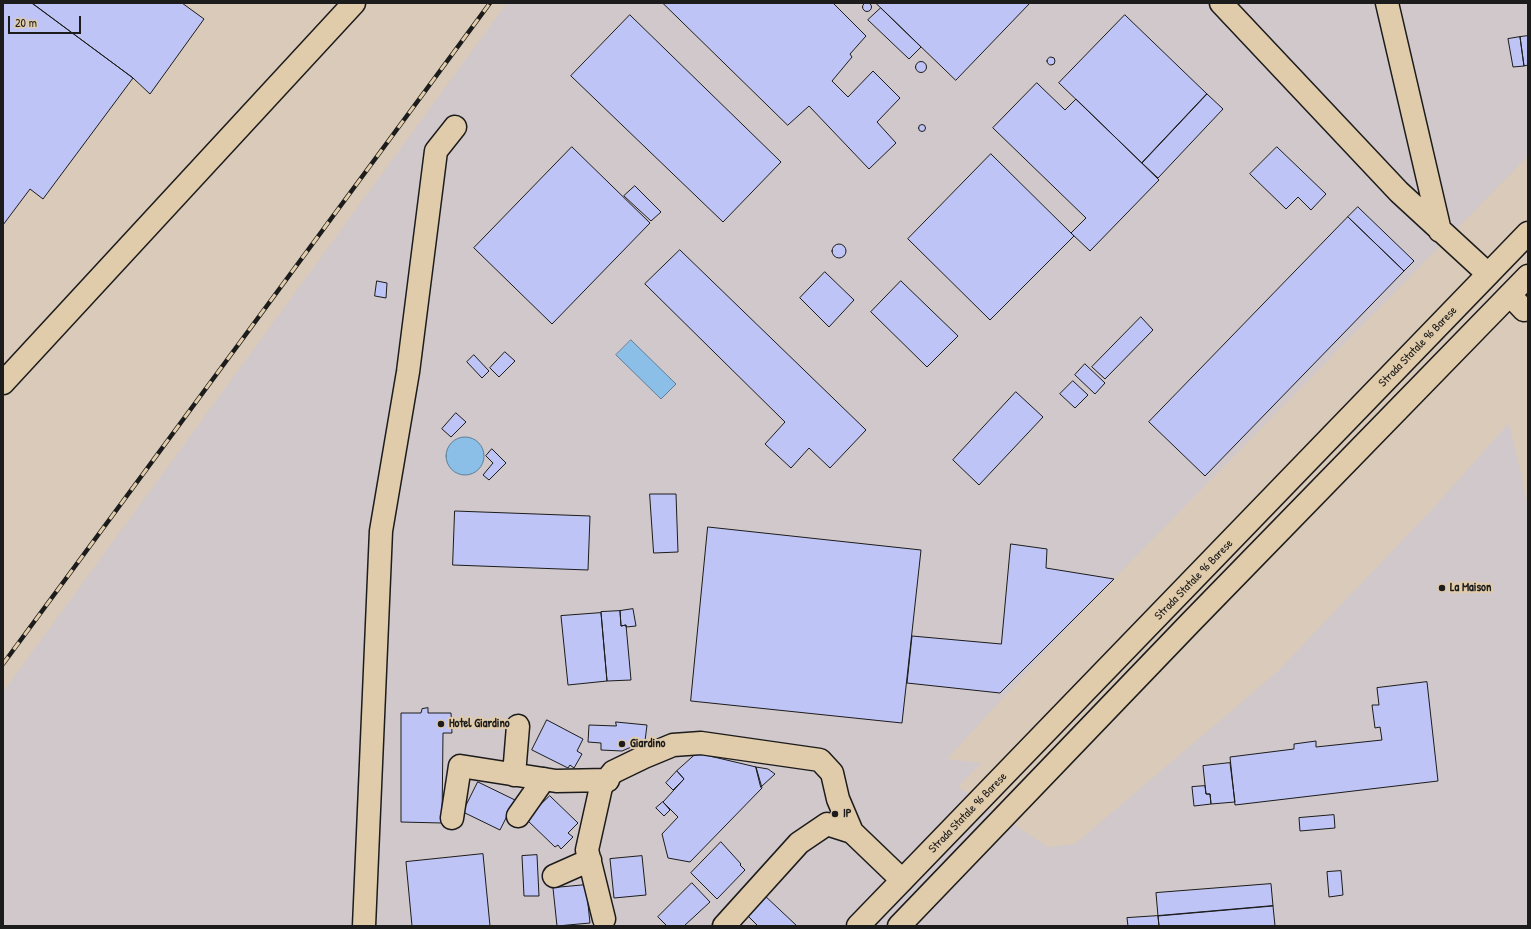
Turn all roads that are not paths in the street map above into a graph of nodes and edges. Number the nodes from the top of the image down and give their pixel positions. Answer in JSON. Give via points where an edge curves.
{"nodes":[{"id":1,"x":354,"y":3,"type":"edge"},
{"id":2,"x":1221,"y":3,"type":"edge"},
{"id":3,"x":1387,"y":3,"type":"edge"},
{"id":4,"x":456,"y":127,"type":"dead end"},
{"id":5,"x":1440,"y":231,"type":"junction"},
{"id":6,"x":1528,"y":233,"type":"edge"},
{"id":7,"x":1488,"y":274,"type":"junction"},
{"id":8,"x":1528,"y":276,"type":"edge"},
{"id":9,"x":1510,"y":295,"type":"junction"},
{"id":10,"x":1528,"y":308,"type":"edge"},
{"id":11,"x":3,"y":383,"type":"edge"},
{"id":12,"x":518,"y":726,"type":"dead end"},
{"id":13,"x":514,"y":775,"type":"junction"},
{"id":14,"x":544,"y":779,"type":"junction"},
{"id":15,"x":608,"y":780,"type":"junction"},
{"id":16,"x":518,"y":816,"type":"dead end"},
{"id":17,"x":452,"y":818,"type":"dead end"},
{"id":18,"x":852,"y":832,"type":"junction"},
{"id":19,"x":590,"y":860,"type":"junction"},
{"id":20,"x":554,"y":876,"type":"dead end"},
{"id":21,"x":902,"y":880,"type":"junction"},
{"id":22,"x":604,"y":919,"type":"dead end"},
{"id":23,"x":364,"y":926,"type":"edge"},
{"id":24,"x":724,"y":926,"type":"edge"},
{"id":25,"x":858,"y":926,"type":"edge"},
{"id":26,"x":899,"y":926,"type":"edge"}],
"edges":[{"from":1,"to":11,"type":"main road"},
{"from":2,"to":5,"type":"main road","via":[[1399,192]]},
{"from":3,"to":5,"type":"main road"},
{"from":4,"to":23,"type":"main road","via":[[436,151],[408,372],[381,531]]},
{"from":5,"to":7,"type":"main road"},
{"from":6,"to":7,"type":"main road","name":"Strada Statale 96 Barese"},
{"from":7,"to":21,"type":"main road","name":"Strada Statale 96 Barese"},
{"from":8,"to":9,"type":"main road"},
{"from":9,"to":10,"type":"main road","via":[[1524,310]]},
{"from":9,"to":26,"type":"main road","via":[[1196,616]]},
{"from":12,"to":13,"type":"main road"},
{"from":13,"to":14,"type":"main road"},
{"from":13,"to":17,"type":"main road","via":[[460,766]]},
{"from":14,"to":15,"type":"main road"},
{"from":14,"to":16,"type":"main road"},
{"from":15,"to":18,"type":"main road","via":[[613,772],[672,745],[707,744],[820,760],[832,774],[838,799]]},
{"from":15,"to":19,"type":"main road","via":[[602,787],[594,817],[587,850]]},
{"from":18,"to":21,"type":"main road"},
{"from":18,"to":24,"type":"main road","via":[[827,824],[799,844]]},
{"from":19,"to":20,"type":"main road"},
{"from":19,"to":22,"type":"main road"},
{"from":21,"to":25,"type":"main road","name":"Strada Statale 96 Barese"}]}
